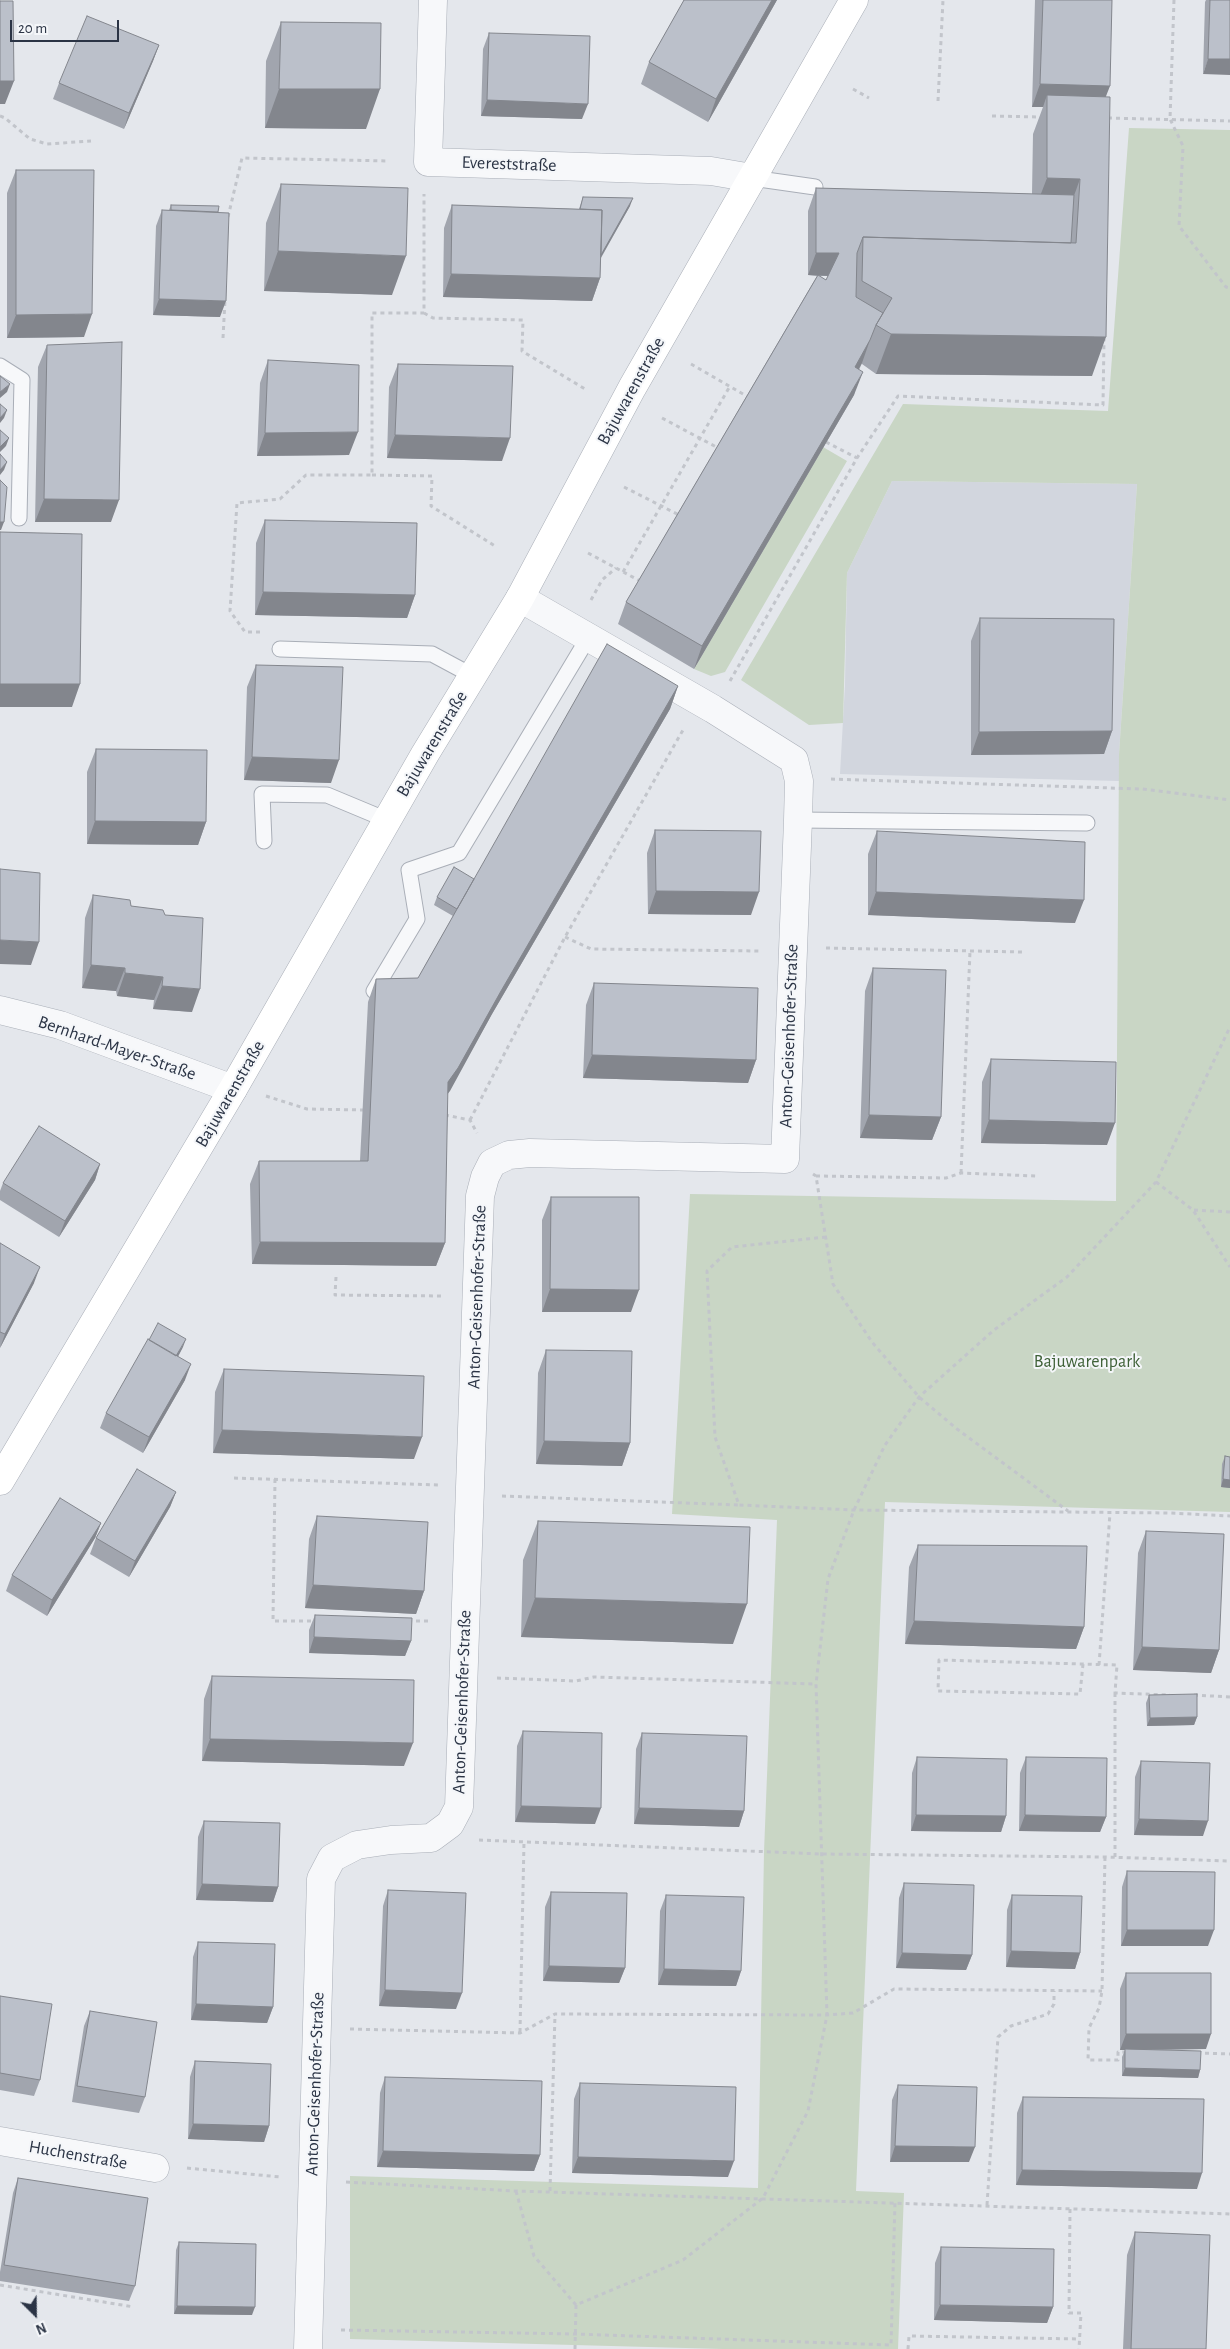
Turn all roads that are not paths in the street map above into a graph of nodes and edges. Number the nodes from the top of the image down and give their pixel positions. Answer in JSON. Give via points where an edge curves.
{"nodes":[{"id":1,"x":433,"y":0,"type":"edge"},
{"id":2,"x":854,"y":0,"type":"edge"},
{"id":3,"x":752,"y":178,"type":"junction"},
{"id":4,"x":815,"y":187,"type":"edge"},
{"id":5,"x":0,"y":366,"type":"edge"},
{"id":6,"x":19,"y":518,"type":"dead end"},
{"id":7,"x":520,"y":598,"type":"junction"},
{"id":8,"x":588,"y":638,"type":"junction"},
{"id":9,"x":280,"y":649,"type":"dead end"},
{"id":10,"x":473,"y":676,"type":"junction"},
{"id":11,"x":387,"y":820,"type":"junction"},
{"id":12,"x":798,"y":820,"type":"junction"},
{"id":13,"x":1087,"y":823,"type":"dead end"},
{"id":14,"x":264,"y":841,"type":"dead end"},
{"id":15,"x":374,"y":991,"type":"edge"},
{"id":16,"x":0,"y":1010,"type":"edge"},
{"id":17,"x":233,"y":1089,"type":"junction"},
{"id":18,"x":0,"y":1481,"type":"edge"},
{"id":19,"x":0,"y":2142,"type":"edge"},
{"id":20,"x":155,"y":2168,"type":"road end"},
{"id":21,"x":308,"y":2339,"type":"edge"}],
"edges":[{"from":1,"to":3,"type":"street","name":"Evereststraße","via":[[428,162],[711,171]]},
{"from":2,"to":3,"type":"main road","name":"Bajuwarenstraße"},
{"from":3,"to":4,"type":"lane"},
{"from":3,"to":7,"type":"main road","name":"Bajuwarenstraße","via":[[632,388]]},
{"from":5,"to":6,"type":"lane","via":[[22,380]]},
{"from":7,"to":8,"type":"street","name":"Anton-Geisenhofer-Straße"},
{"from":7,"to":10,"type":"main road","name":"Bajuwarenstraße"},
{"from":8,"to":12,"type":"street","name":"Anton-Geisenhofer-Straße","via":[[794,760],[799,781]]},
{"from":8,"to":15,"type":"lane","via":[[459,852],[409,870],[417,919]]},
{"from":9,"to":10,"type":"lane","via":[[432,654]]},
{"from":10,"to":11,"type":"main road","name":"Bajuwarenstraße"},
{"from":11,"to":14,"type":"lane","via":[[327,795],[262,794]]},
{"from":11,"to":17,"type":"main road","name":"Bajuwarenstraße"},
{"from":12,"to":13,"type":"lane"},
{"from":12,"to":21,"type":"street","name":"Anton-Geisenhofer-Straße","via":[[785,1159],[509,1154],[492,1163],[485,1177],[480,1196],[459,1807],[450,1824],[431,1838],[356,1845],[332,1858],[321,1879]]},
{"from":16,"to":17,"type":"street","name":"Bernhard-Mayer-Straße","via":[[60,1025]]},
{"from":17,"to":18,"type":"main road","name":"Bajuwarenstraße"},
{"from":19,"to":20,"type":"street","name":"Huchenstraße"}]}
